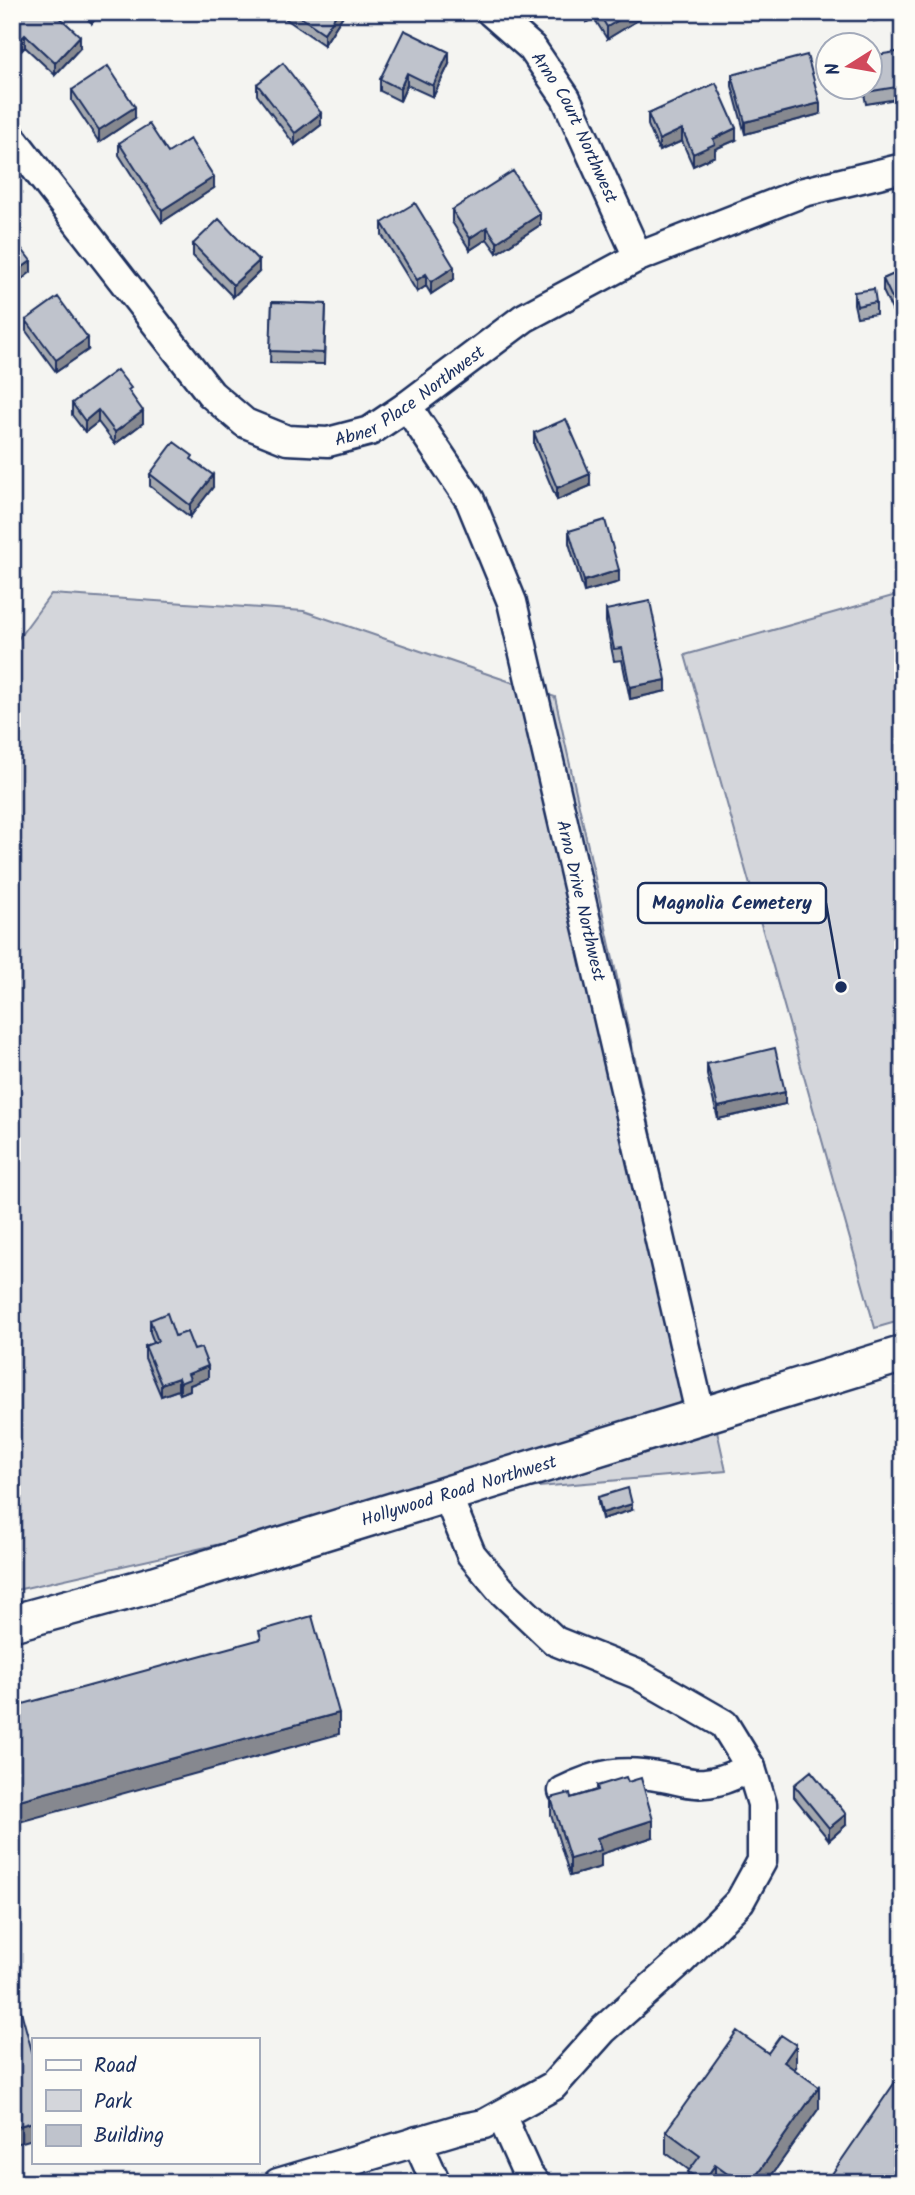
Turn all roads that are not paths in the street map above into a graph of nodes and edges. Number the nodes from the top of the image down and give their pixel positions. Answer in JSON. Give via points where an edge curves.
{"nodes":[{"id":1,"x":491,"y":12,"type":"edge"},
{"id":2,"x":12,"y":138,"type":"edge"},
{"id":3,"x":903,"y":168,"type":"edge"},
{"id":4,"x":638,"y":257,"type":"junction"},
{"id":5,"x":407,"y":406,"type":"junction"},
{"id":6,"x":903,"y":1354,"type":"edge"},
{"id":7,"x":701,"y":1417,"type":"junction"},
{"id":8,"x":447,"y":1495,"type":"junction"},
{"id":9,"x":12,"y":1623,"type":"edge"},
{"id":10,"x":751,"y":1768,"type":"junction"},
{"id":11,"x":564,"y":1791,"type":"edge"},
{"id":12,"x":500,"y":2115,"type":"junction"},
{"id":13,"x":417,"y":2141,"type":"junction"},
{"id":14,"x":278,"y":2183,"type":"edge"},
{"id":15,"x":436,"y":2183,"type":"edge"},
{"id":16,"x":535,"y":2183,"type":"edge"}],
"edges":[{"from":1,"to":4,"type":"street","name":"Arno Court Northwest","via":[[532,48],[566,99]]},
{"from":2,"to":5,"type":"street","name":"Abner Place Northwest","via":[[211,394],[244,423],[287,440],[328,442],[370,430]]},
{"from":3,"to":4,"type":"street","name":"Abner Place Northwest","via":[[804,191]]},
{"from":4,"to":5,"type":"street","name":"Abner Place Northwest","via":[[524,318]]},
{"from":5,"to":7,"type":"street","name":"Arno Drive Northwest","via":[[471,500],[512,602]]},
{"from":6,"to":7,"type":"street","name":"Hollywood Road Northwest"},
{"from":7,"to":8,"type":"street","name":"Hollywood Road Northwest"},
{"from":8,"to":9,"type":"street","name":"Hollywood Road Northwest"},
{"from":8,"to":10,"type":"street","via":[[471,1554],[555,1641],[637,1674],[724,1724]]},
{"from":10,"to":11,"type":"street","via":[[701,1784],[610,1773]]},
{"from":10,"to":12,"type":"street","via":[[762,1804],[762,1861],[740,1901],[603,2030],[552,2086]]},
{"from":12,"to":13,"type":"street","via":[[484,2124]]},
{"from":12,"to":16,"type":"street"},
{"from":13,"to":14,"type":"street"},
{"from":13,"to":15,"type":"street"}]}
